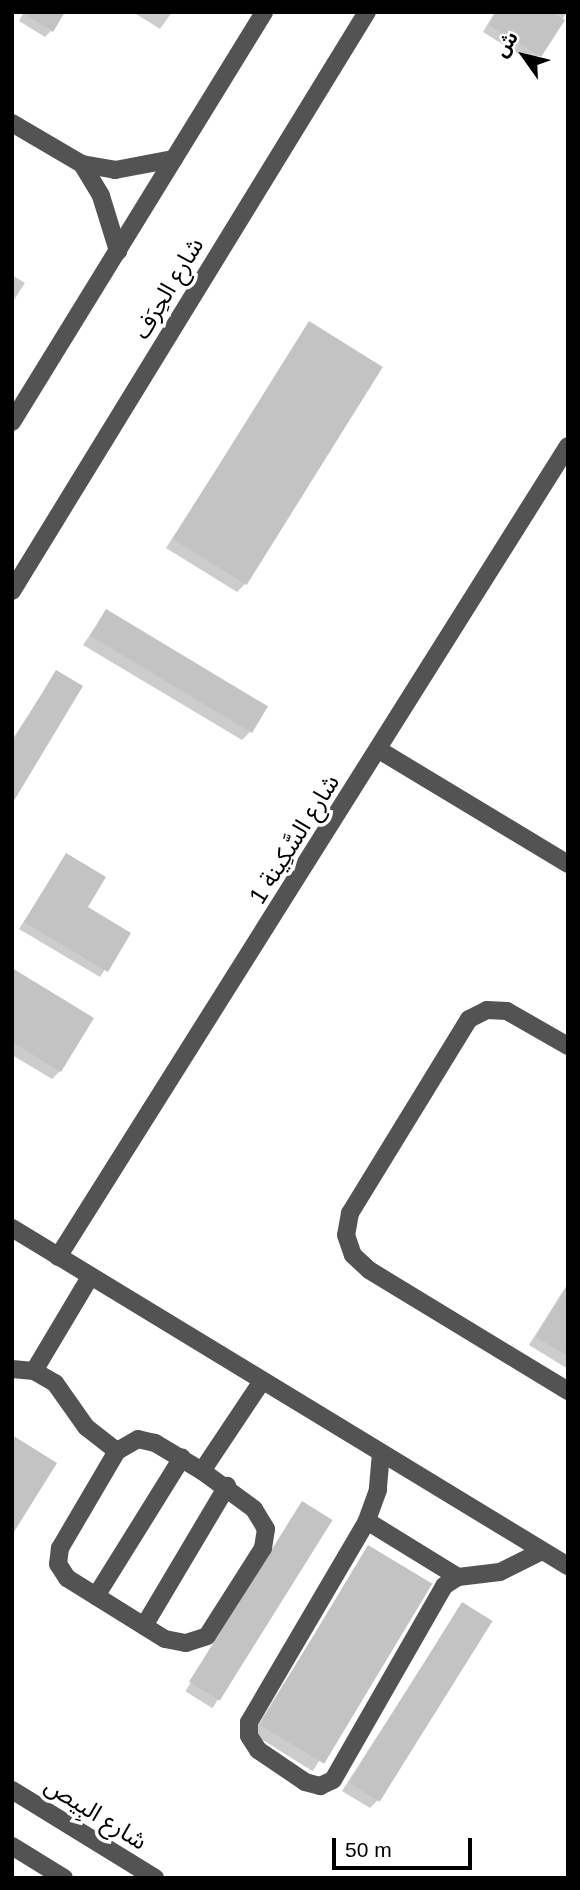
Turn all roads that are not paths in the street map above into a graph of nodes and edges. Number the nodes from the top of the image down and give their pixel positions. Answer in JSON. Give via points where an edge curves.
{"nodes":[{"id":1,"x":264,"y":12,"type":"edge"},
{"id":2,"x":367,"y":12,"type":"edge"},
{"id":3,"x":12,"y":123,"type":"edge"},
{"id":4,"x":174,"y":159,"type":"junction"},
{"id":5,"x":82,"y":164,"type":"junction"},
{"id":6,"x":118,"y":251,"type":"junction"},
{"id":7,"x":12,"y":422,"type":"edge"},
{"id":8,"x":568,"y":446,"type":"edge"},
{"id":9,"x":12,"y":591,"type":"edge"},
{"id":10,"x":379,"y":750,"type":"junction"},
{"id":11,"x":568,"y":864,"type":"edge"},
{"id":12,"x":568,"y":1046,"type":"edge"},
{"id":13,"x":12,"y":1228,"type":"edge"},
{"id":14,"x":58,"y":1257,"type":"junction"},
{"id":15,"x":90,"y":1277,"type":"junction"},
{"id":16,"x":12,"y":1369,"type":"edge"},
{"id":17,"x":34,"y":1371,"type":"junction"},
{"id":18,"x":262,"y":1381,"type":"junction"},
{"id":19,"x":568,"y":1391,"type":"edge"},
{"id":20,"x":117,"y":1451,"type":"junction"},
{"id":21,"x":381,"y":1453,"type":"junction"},
{"id":22,"x":182,"y":1458,"type":"junction"},
{"id":23,"x":202,"y":1471,"type":"junction"},
{"id":24,"x":227,"y":1486,"type":"junction"},
{"id":25,"x":368,"y":1521,"type":"junction"},
{"id":26,"x":542,"y":1551,"type":"junction"},
{"id":27,"x":568,"y":1566,"type":"edge"},
{"id":28,"x":458,"y":1577,"type":"junction"},
{"id":29,"x":96,"y":1596,"type":"junction"},
{"id":30,"x":144,"y":1626,"type":"junction"},
{"id":31,"x":12,"y":1790,"type":"edge"},
{"id":32,"x":12,"y":1846,"type":"edge"},
{"id":33,"x":64,"y":1878,"type":"edge"},
{"id":34,"x":155,"y":1878,"type":"edge"}],
"edges":[{"from":1,"to":4,"type":"street"},
{"from":2,"to":9,"type":"street","name":"شارع الحِرَف"},
{"from":3,"to":5,"type":"street"},
{"from":4,"to":5,"type":"street","via":[[115,170]]},
{"from":4,"to":6,"type":"street"},
{"from":5,"to":6,"type":"street","via":[[101,196]]},
{"from":6,"to":7,"type":"street"},
{"from":8,"to":10,"type":"street","name":"شارع السَّكِينة 1"},
{"from":10,"to":11,"type":"street"},
{"from":10,"to":14,"type":"street","name":"شارع السَّكِينة 1"},
{"from":12,"to":19,"type":"street","via":[[508,1011],[487,1010],[469,1019],[350,1213],[346,1235],[353,1255],[369,1270]]},
{"from":13,"to":14,"type":"street"},
{"from":14,"to":15,"type":"street"},
{"from":15,"to":17,"type":"street"},
{"from":15,"to":18,"type":"street"},
{"from":16,"to":17,"type":"street"},
{"from":17,"to":20,"type":"street","via":[[55,1383],[86,1427]]},
{"from":18,"to":21,"type":"street"},
{"from":18,"to":23,"type":"street"},
{"from":20,"to":22,"type":"street","via":[[138,1438]]},
{"from":20,"to":29,"type":"street","via":[[60,1548],[58,1564],[66,1578]]},
{"from":21,"to":25,"type":"street","via":[[378,1490]]},
{"from":21,"to":26,"type":"street"},
{"from":22,"to":23,"type":"street"},
{"from":22,"to":29,"type":"street"},
{"from":23,"to":24,"type":"street"},
{"from":24,"to":30,"type":"street"},
{"from":24,"to":30,"type":"street","via":[[254,1509],[266,1529],[263,1548],[207,1636],[186,1643],[165,1639]]},
{"from":25,"to":28,"type":"street"},
{"from":25,"to":28,"type":"street","via":[[249,1722],[249,1736],[258,1750],[305,1782],[320,1787],[333,1780],[437,1595]]},
{"from":26,"to":27,"type":"street"},
{"from":26,"to":28,"type":"street","via":[[500,1572]]},
{"from":29,"to":30,"type":"street"},
{"from":31,"to":34,"type":"street","name":"شارع البِيص"},
{"from":32,"to":33,"type":"street"}]}
